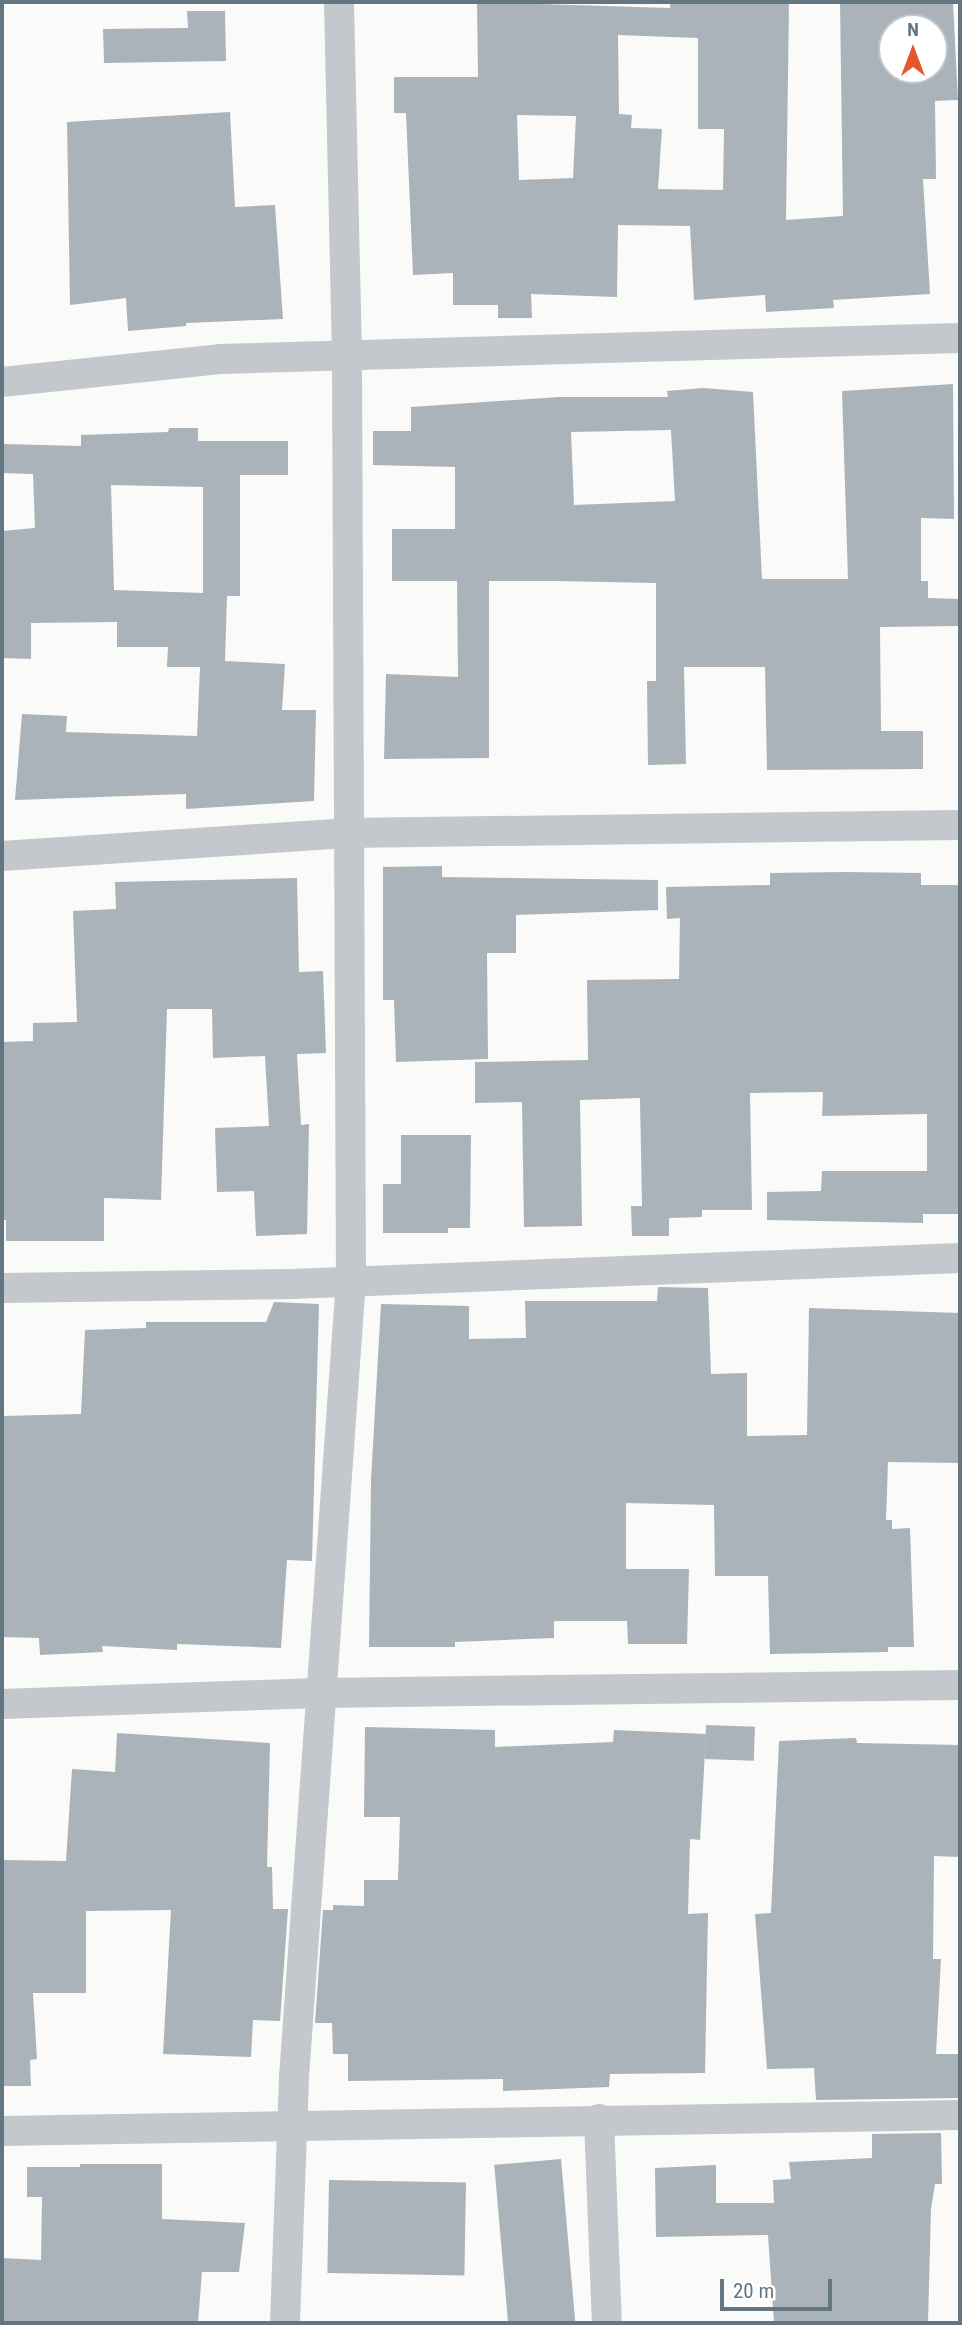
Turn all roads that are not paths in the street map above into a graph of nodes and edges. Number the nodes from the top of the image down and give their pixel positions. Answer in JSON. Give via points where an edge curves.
{"nodes":[{"id":1,"x":339,"y":2,"type":"edge"},
{"id":2,"x":960,"y":338,"type":"edge"},
{"id":3,"x":346,"y":355,"type":"junction"},
{"id":4,"x":2,"y":382,"type":"edge"},
{"id":5,"x":960,"y":825,"type":"edge"},
{"id":6,"x":346,"y":833,"type":"junction"},
{"id":7,"x":2,"y":856,"type":"edge"},
{"id":8,"x":960,"y":1258,"type":"edge"},
{"id":9,"x":351,"y":1280,"type":"junction"},
{"id":10,"x":2,"y":1287,"type":"edge"},
{"id":11,"x":960,"y":1685,"type":"edge"},
{"id":12,"x":318,"y":1693,"type":"junction"},
{"id":13,"x":2,"y":1704,"type":"edge"},
{"id":14,"x":960,"y":2115,"type":"edge"},
{"id":15,"x":599,"y":2119,"type":"junction"},
{"id":16,"x":292,"y":2123,"type":"junction"},
{"id":17,"x":2,"y":2131,"type":"edge"},
{"id":18,"x":285,"y":2323,"type":"edge"},
{"id":19,"x":607,"y":2323,"type":"edge"}],
"edges":[{"from":1,"to":3,"type":"street"},
{"from":2,"to":3,"type":"street"},
{"from":3,"to":4,"type":"street","via":[[220,359]]},
{"from":3,"to":6,"type":"street"},
{"from":5,"to":6,"type":"street"},
{"from":6,"to":7,"type":"street"},
{"from":6,"to":9,"type":"street"},
{"from":8,"to":9,"type":"street"},
{"from":9,"to":10,"type":"street"},
{"from":9,"to":12,"type":"street"},
{"from":11,"to":12,"type":"street"},
{"from":12,"to":13,"type":"street"},
{"from":12,"to":16,"type":"street"},
{"from":14,"to":15,"type":"street"},
{"from":15,"to":16,"type":"street"},
{"from":15,"to":19,"type":"street"},
{"from":16,"to":17,"type":"street"},
{"from":16,"to":18,"type":"street"}]}
